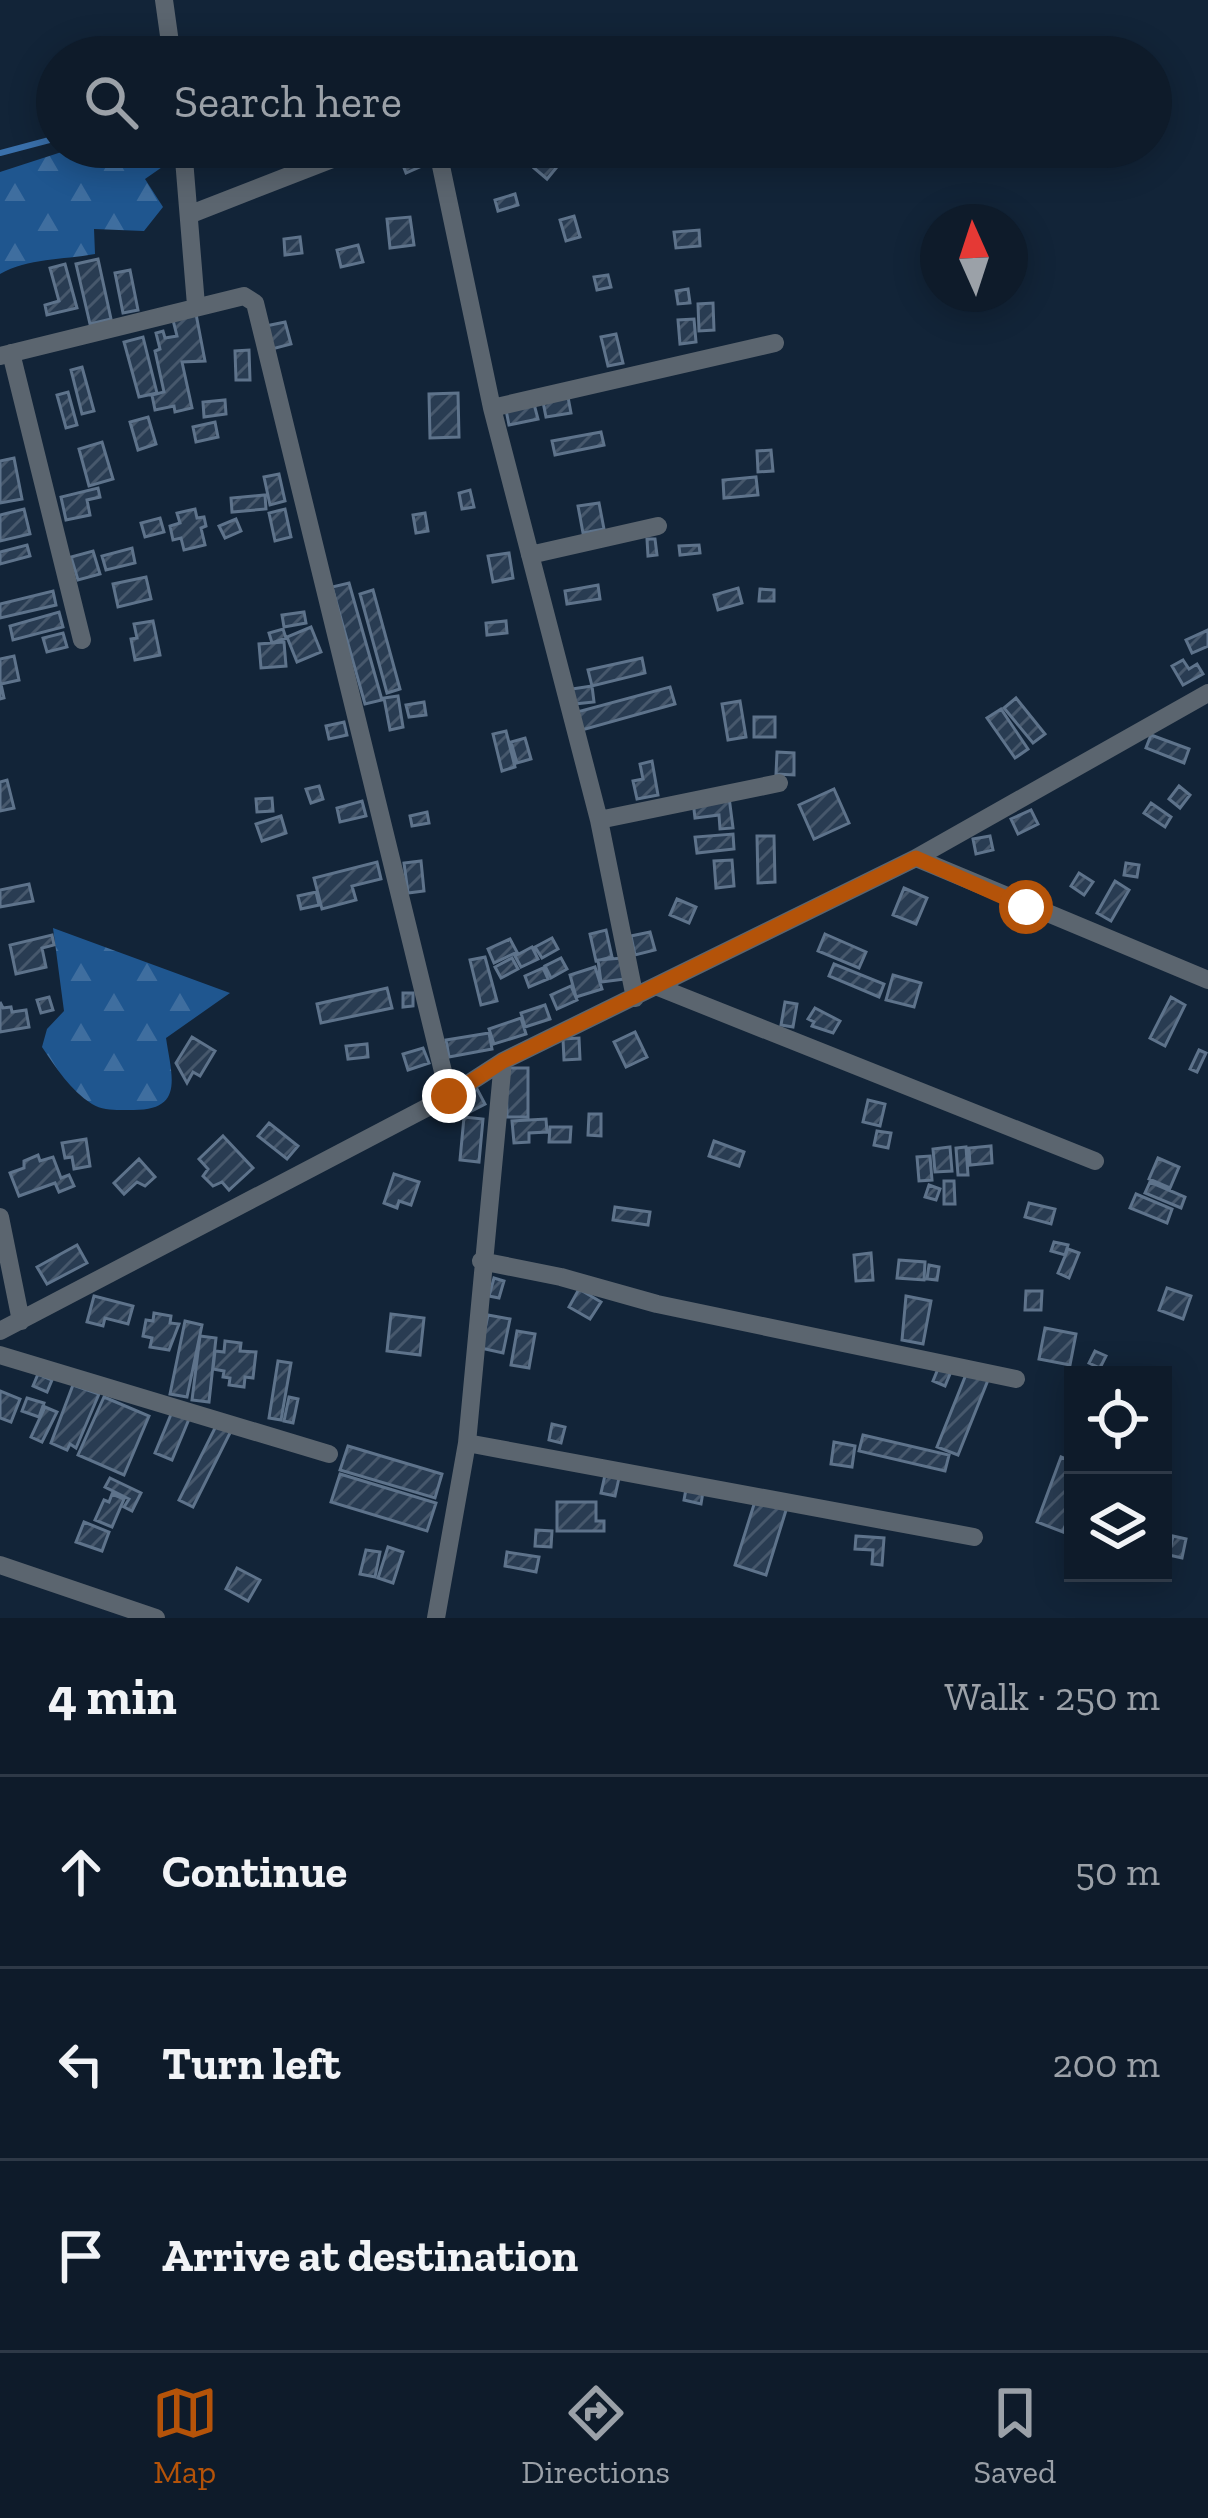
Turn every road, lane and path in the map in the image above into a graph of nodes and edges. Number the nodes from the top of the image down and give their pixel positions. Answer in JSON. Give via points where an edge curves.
{"nodes":[{"id":1,"x":164,"y":0,"type":"edge"},
{"id":2,"x":169,"y":36,"type":"edge"},
{"id":3,"x":186,"y":168,"type":"edge"},
{"id":4,"x":309,"y":168,"type":"edge"},
{"id":5,"x":441,"y":168,"type":"edge"},
{"id":6,"x":191,"y":214,"type":"junction"},
{"id":7,"x":196,"y":305,"type":"junction"},
{"id":8,"x":775,"y":343,"type":"dead end"},
{"id":9,"x":6,"y":354,"type":"edge"},
{"id":10,"x":491,"y":408,"type":"junction"},
{"id":11,"x":658,"y":526,"type":"dead end"},
{"id":12,"x":530,"y":555,"type":"junction"},
{"id":13,"x":82,"y":640,"type":"dead end"},
{"id":14,"x":1208,"y":693,"type":"edge"},
{"id":15,"x":779,"y":783,"type":"dead end"},
{"id":16,"x":599,"y":820,"type":"junction"},
{"id":17,"x":916,"y":858,"type":"junction"},
{"id":18,"x":1208,"y":980,"type":"edge"},
{"id":19,"x":658,"y":987,"type":"junction"},
{"id":20,"x":635,"y":998,"type":"junction"},
{"id":21,"x":503,"y":1061,"type":"junction"},
{"id":22,"x":449,"y":1096,"type":"junction"},
{"id":23,"x":1095,"y":1161,"type":"dead end"},
{"id":24,"x":0,"y":1217,"type":"edge"},
{"id":25,"x":481,"y":1261,"type":"junction"},
{"id":26,"x":21,"y":1321,"type":"junction"},
{"id":27,"x":0,"y":1331,"type":"edge"},
{"id":28,"x":0,"y":1355,"type":"edge"},
{"id":29,"x":1016,"y":1379,"type":"dead end"},
{"id":30,"x":466,"y":1443,"type":"junction"},
{"id":31,"x":329,"y":1454,"type":"dead end"},
{"id":32,"x":974,"y":1537,"type":"dead end"},
{"id":33,"x":0,"y":1565,"type":"edge"},
{"id":34,"x":156,"y":1618,"type":"edge"},
{"id":35,"x":436,"y":1618,"type":"edge"}],
"edges":[{"from":1,"to":2,"type":"street"},
{"from":3,"to":6,"type":"street"},
{"from":4,"to":6,"type":"street"},
{"from":5,"to":10,"type":"street"},
{"from":6,"to":7,"type":"street"},
{"from":7,"to":9,"type":"street"},
{"from":7,"to":22,"type":"street","via":[[244,296],[258,310]]},
{"from":8,"to":10,"type":"street"},
{"from":9,"to":13,"type":"street"},
{"from":10,"to":12,"type":"street"},
{"from":11,"to":12,"type":"street"},
{"from":12,"to":16,"type":"street"},
{"from":14,"to":17,"type":"street"},
{"from":15,"to":16,"type":"street"},
{"from":16,"to":20,"type":"street"},
{"from":17,"to":18,"type":"street"},
{"from":17,"to":19,"type":"street"},
{"from":19,"to":20,"type":"street"},
{"from":19,"to":23,"type":"street"},
{"from":20,"to":21,"type":"street"},
{"from":21,"to":22,"type":"street"},
{"from":21,"to":25,"type":"street"},
{"from":22,"to":26,"type":"street"},
{"from":24,"to":26,"type":"street"},
{"from":25,"to":29,"type":"street"},
{"from":25,"to":30,"type":"street"},
{"from":26,"to":27,"type":"street"},
{"from":28,"to":31,"type":"street"},
{"from":30,"to":32,"type":"street"},
{"from":30,"to":35,"type":"street"},
{"from":33,"to":34,"type":"street"}]}
